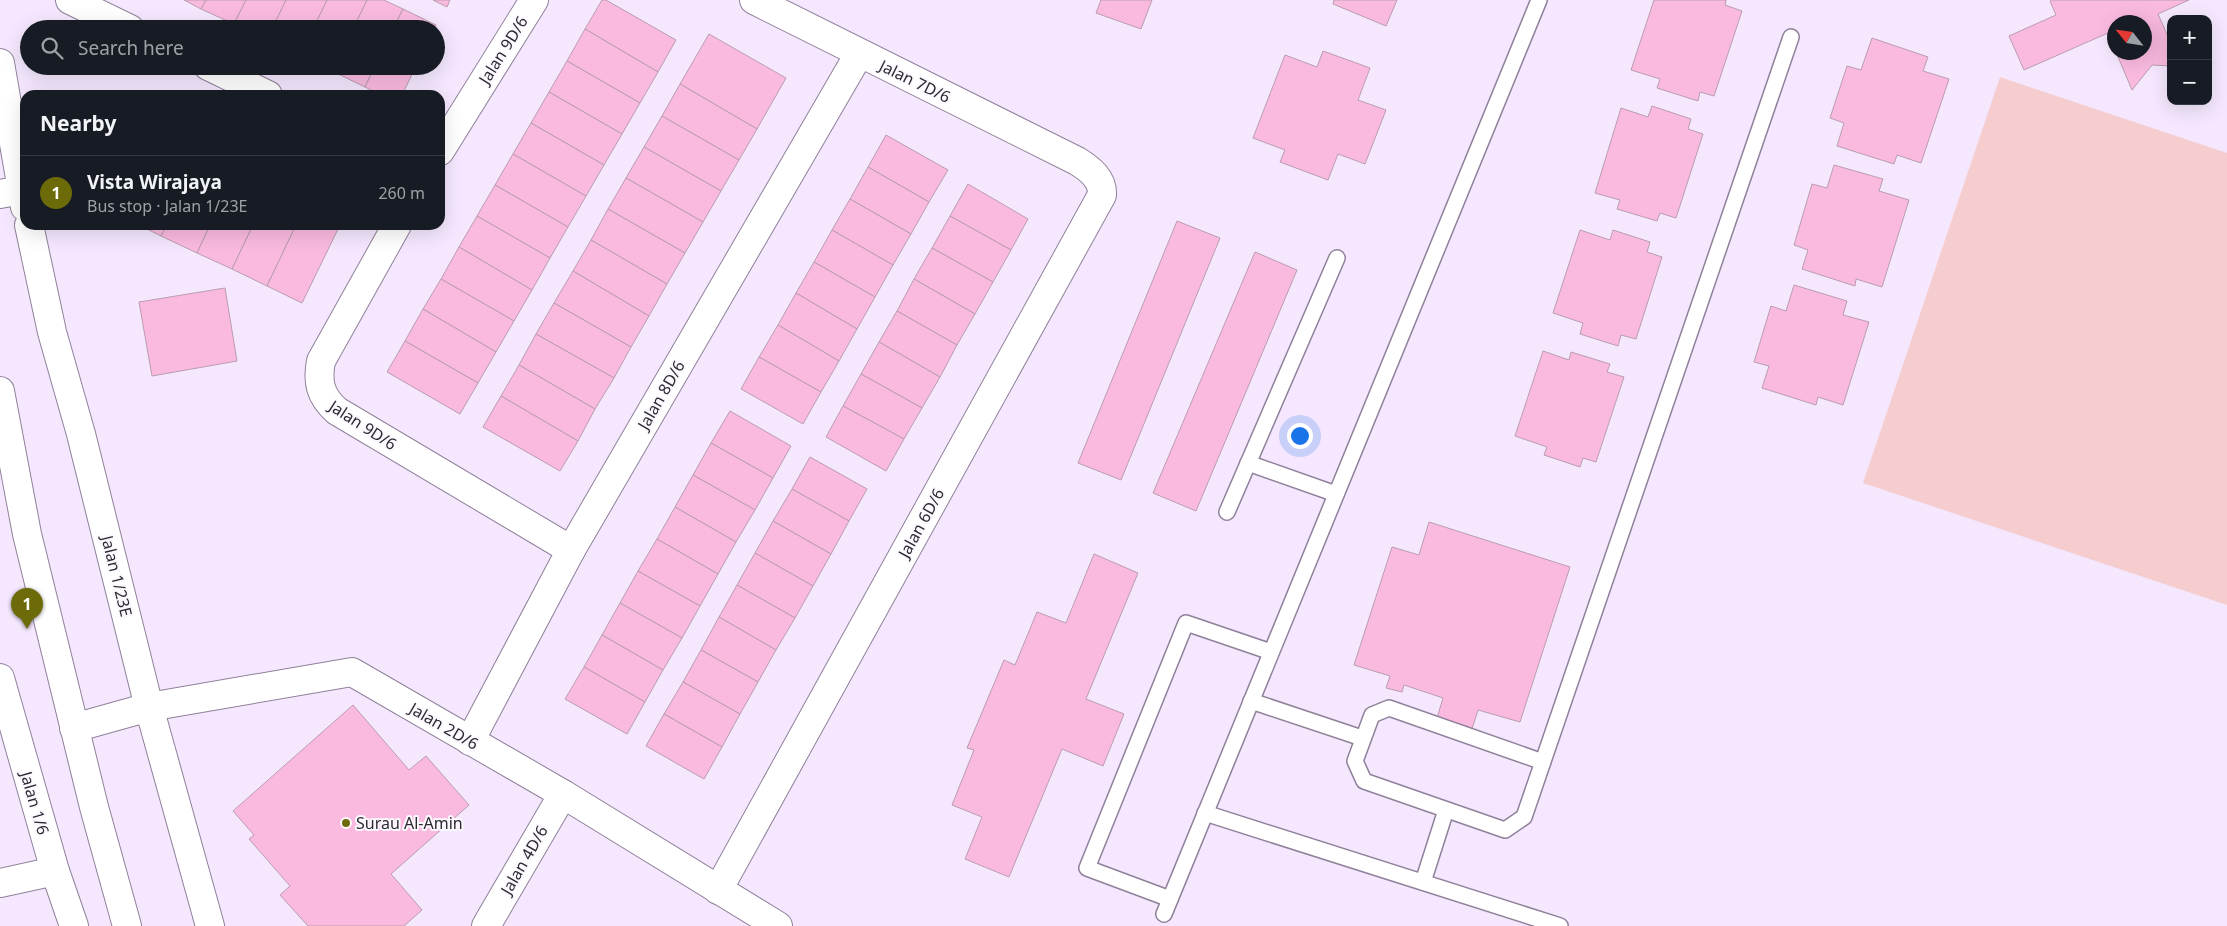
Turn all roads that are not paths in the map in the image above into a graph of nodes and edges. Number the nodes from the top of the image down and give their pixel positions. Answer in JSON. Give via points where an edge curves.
{"nodes":[{"id":1,"x":70,"y":0,"type":"edge"},
{"id":2,"x":534,"y":0,"type":"edge"},
{"id":3,"x":754,"y":0,"type":"edge"},
{"id":4,"x":1539,"y":0,"type":"edge"},
{"id":5,"x":111,"y":20,"type":"edge"},
{"id":6,"x":1791,"y":37,"type":"dead end"},
{"id":7,"x":859,"y":54,"type":"junction"},
{"id":8,"x":0,"y":63,"type":"edge"},
{"id":9,"x":227,"y":75,"type":"edge"},
{"id":10,"x":258,"y":90,"type":"edge"},
{"id":11,"x":445,"y":143,"type":"edge"},
{"id":12,"x":1077,"y":161,"type":"joint"},
{"id":13,"x":15,"y":197,"type":"edge"},
{"id":14,"x":30,"y":230,"type":"edge"},
{"id":15,"x":394,"y":230,"type":"edge"},
{"id":16,"x":1337,"y":258,"type":"dead end"},
{"id":17,"x":0,"y":391,"type":"edge"},
{"id":18,"x":1248,"y":463,"type":"junction"},
{"id":19,"x":1336,"y":494,"type":"junction"},
{"id":20,"x":1227,"y":512,"type":"dead end"},
{"id":21,"x":571,"y":550,"type":"junction"},
{"id":22,"x":1271,"y":652,"type":"junction"},
{"id":23,"x":0,"y":678,"type":"edge"},
{"id":24,"x":1251,"y":701,"type":"junction"},
{"id":25,"x":149,"y":707,"type":"junction"},
{"id":26,"x":74,"y":728,"type":"junction"},
{"id":27,"x":1362,"y":738,"type":"junction"},
{"id":28,"x":470,"y":741,"type":"junction"},
{"id":29,"x":1542,"y":762,"type":"junction"},
{"id":30,"x":563,"y":794,"type":"junction"},
{"id":31,"x":1446,"y":810,"type":"junction"},
{"id":32,"x":1205,"y":813,"type":"junction"},
{"id":33,"x":55,"y":871,"type":"junction"},
{"id":34,"x":1423,"y":882,"type":"junction"},
{"id":35,"x":0,"y":883,"type":"edge"},
{"id":36,"x":718,"y":890,"type":"junction"},
{"id":37,"x":1170,"y":899,"type":"junction"},
{"id":38,"x":1164,"y":914,"type":"dead end"},
{"id":39,"x":74,"y":926,"type":"edge"},
{"id":40,"x":127,"y":926,"type":"edge"},
{"id":41,"x":210,"y":926,"type":"edge"},
{"id":42,"x":486,"y":926,"type":"edge"},
{"id":43,"x":778,"y":926,"type":"edge"},
{"id":44,"x":1560,"y":926,"type":"edge"}],
"edges":[{"from":1,"to":5,"type":"street"},
{"from":2,"to":11,"type":"street","name":"Jalan 9D/6"},
{"from":3,"to":7,"type":"street","name":"Jalan 7D/6"},
{"from":4,"to":19,"type":"lane"},
{"from":6,"to":29,"type":"lane"},
{"from":7,"to":12,"type":"street","name":"Jalan 7D/6"},
{"from":7,"to":21,"type":"street","name":"Jalan 8D/6"},
{"from":8,"to":13,"type":"street"},
{"from":9,"to":10,"type":"street"},
{"from":12,"to":36,"type":"street","name":"Jalan 6D/6","via":[[1095,175],[1102,195]]},
{"from":14,"to":25,"type":"street","name":"Jalan 1/23E","via":[[52,332],[81,434]]},
{"from":15,"to":21,"type":"street","name":"Jalan 9D/6","via":[[321,361],[318,375],[326,402]]},
{"from":16,"to":18,"type":"lane"},
{"from":17,"to":26,"type":"street","via":[[27,534]]},
{"from":18,"to":19,"type":"lane"},
{"from":18,"to":20,"type":"lane"},
{"from":19,"to":22,"type":"lane"},
{"from":21,"to":28,"type":"street","name":"Jalan 8D/6"},
{"from":22,"to":24,"type":"lane"},
{"from":22,"to":37,"type":"lane","via":[[1186,623],[1087,868]]},
{"from":23,"to":33,"type":"street","name":"Jalan 1/6"},
{"from":24,"to":27,"type":"lane"},
{"from":24,"to":32,"type":"lane"},
{"from":25,"to":26,"type":"street","name":"Jalan 2D/6"},
{"from":25,"to":28,"type":"street","name":"Jalan 2D/6","via":[[352,672]]},
{"from":25,"to":41,"type":"street","name":"Jalan 1/23E"},
{"from":26,"to":40,"type":"street"},
{"from":27,"to":29,"type":"lane","via":[[1372,715],[1389,708]]},
{"from":27,"to":31,"type":"lane","via":[[1355,761],[1364,781]]},
{"from":28,"to":30,"type":"street","name":"Jalan 2D/6"},
{"from":29,"to":31,"type":"lane","via":[[1524,817],[1505,830]]},
{"from":30,"to":36,"type":"street","name":"Jalan 2D/6"},
{"from":30,"to":42,"type":"street","name":"Jalan 4D/6"},
{"from":31,"to":34,"type":"lane"},
{"from":32,"to":34,"type":"lane"},
{"from":32,"to":37,"type":"lane"},
{"from":33,"to":35,"type":"street"},
{"from":33,"to":39,"type":"street","name":"Jalan 1/6"},
{"from":34,"to":44,"type":"lane"},
{"from":36,"to":43,"type":"street","name":"Jalan 2D/6"},
{"from":37,"to":38,"type":"lane"}]}
